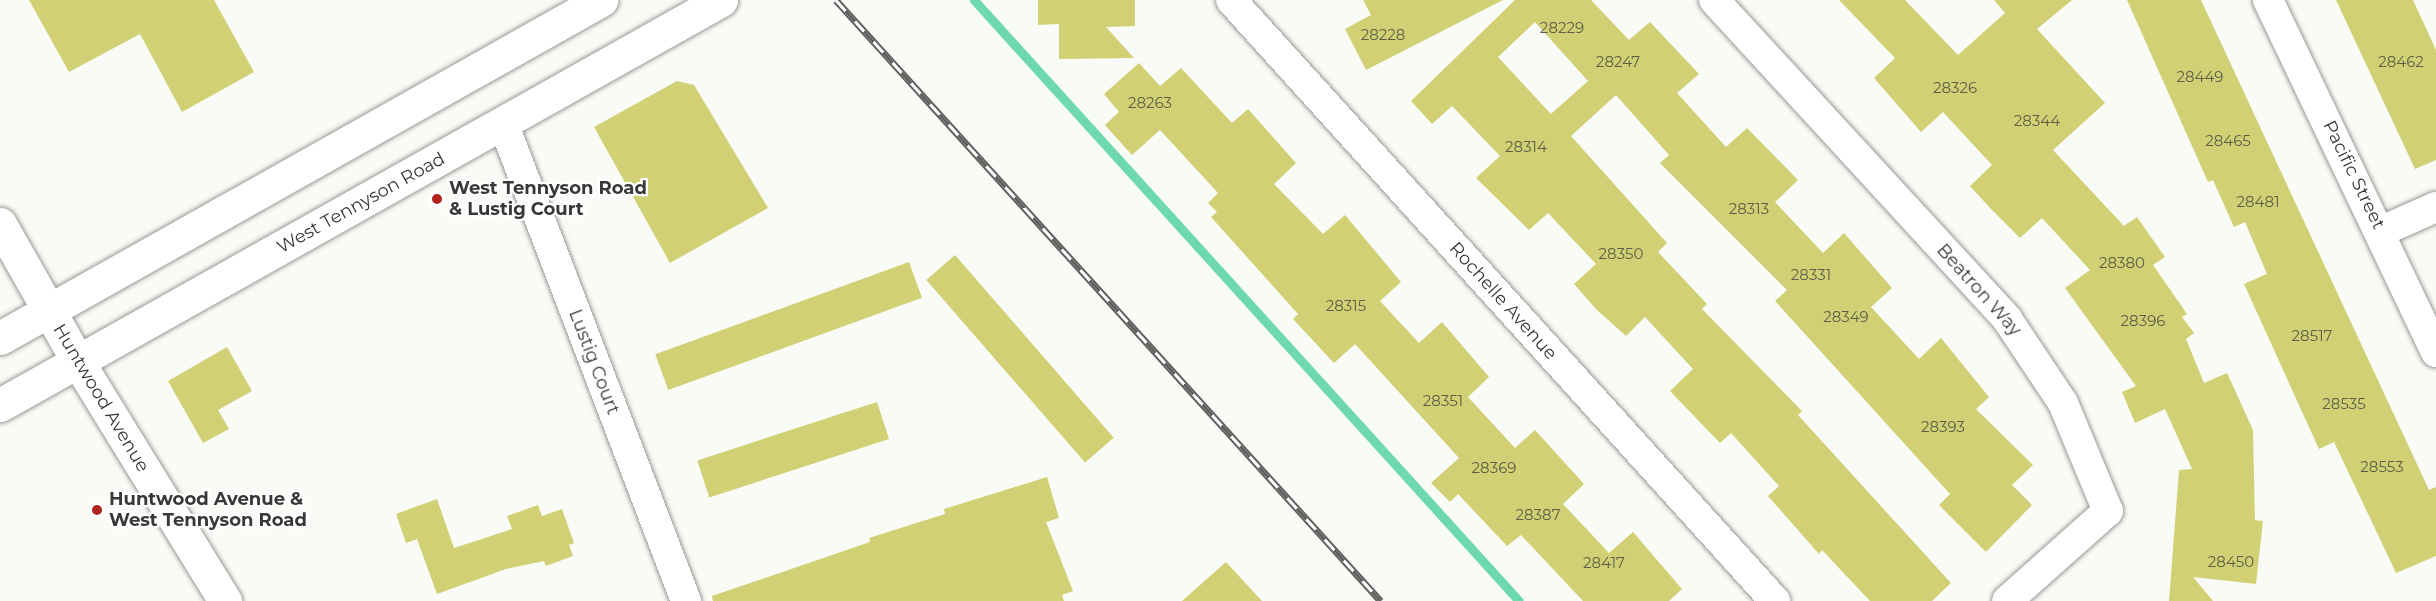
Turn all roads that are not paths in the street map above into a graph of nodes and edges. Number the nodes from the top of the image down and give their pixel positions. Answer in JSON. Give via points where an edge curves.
{"nodes":[{"id":1,"x":601,"y":0,"type":"edge"},
{"id":2,"x":721,"y":0,"type":"edge"},
{"id":3,"x":1231,"y":0,"type":"edge"},
{"id":4,"x":1714,"y":0,"type":"edge"},
{"id":5,"x":2268,"y":0,"type":"edge"},
{"id":6,"x":503,"y":123,"type":"junction"},
{"id":7,"x":2436,"y":207,"type":"edge"},
{"id":8,"x":0,"y":224,"type":"edge"},
{"id":9,"x":2382,"y":231,"type":"junction"},
{"id":10,"x":49,"y":312,"type":"junction"},
{"id":11,"x":0,"y":338,"type":"edge"},
{"id":12,"x":2436,"y":352,"type":"edge"},
{"id":13,"x":78,"y":362,"type":"junction"},
{"id":14,"x":0,"y":405,"type":"edge"},
{"id":15,"x":225,"y":601,"type":"edge"},
{"id":16,"x":686,"y":601,"type":"edge"},
{"id":17,"x":1775,"y":601,"type":"edge"},
{"id":18,"x":2007,"y":601,"type":"edge"}],
"edges":[{"from":1,"to":10,"type":"main road"},
{"from":2,"to":6,"type":"main road","name":"West Tennyson Road"},
{"from":3,"to":17,"type":"street","name":"Rochelle Avenue"},
{"from":4,"to":18,"type":"street","name":"Beatron Way","via":[[2007,319],[2063,403],[2108,511]]},
{"from":5,"to":9,"type":"street","name":"Pacific Street"},
{"from":6,"to":13,"type":"main road","name":"West Tennyson Road"},
{"from":6,"to":16,"type":"street","name":"Lustig Court"},
{"from":7,"to":9,"type":"street"},
{"from":8,"to":10,"type":"main road","name":"Huntwood Avenue"},
{"from":9,"to":12,"type":"street","name":"Pacific Street"},
{"from":10,"to":11,"type":"main road"},
{"from":10,"to":13,"type":"main road","name":"Huntwood Avenue"},
{"from":13,"to":14,"type":"main road","name":"West Tennyson Road"},
{"from":13,"to":15,"type":"main road","name":"Huntwood Avenue"}]}
